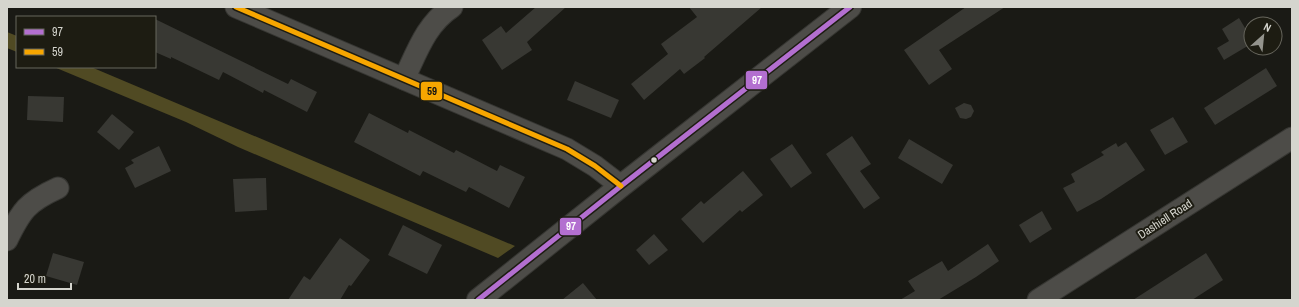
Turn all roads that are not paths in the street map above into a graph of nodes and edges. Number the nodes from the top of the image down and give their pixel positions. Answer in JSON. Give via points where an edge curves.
{"nodes":[{"id":1,"x":236,"y":7,"type":"edge"},
{"id":2,"x":452,"y":7,"type":"edge"},
{"id":3,"x":850,"y":7,"type":"edge"},
{"id":4,"x":404,"y":79,"type":"junction"},
{"id":5,"x":1292,"y":138,"type":"edge"},
{"id":6,"x":621,"y":186,"type":"junction"},
{"id":7,"x":58,"y":188,"type":"dead end"},
{"id":8,"x":7,"y":240,"type":"edge"},
{"id":9,"x":478,"y":300,"type":"edge"},
{"id":10,"x":1038,"y":300,"type":"edge"}],
"edges":[{"from":1,"to":4,"type":"street"},
{"from":2,"to":4,"type":"street","via":[[438,18],[427,32]]},
{"from":3,"to":6,"type":"main road"},
{"from":4,"to":6,"type":"street","via":[[567,149]]},
{"from":5,"to":10,"type":"street","name":"Dashiell Road"},
{"from":6,"to":9,"type":"main road"},
{"from":7,"to":8,"type":"street","via":[[41,195],[28,206],[17,219]]}]}
